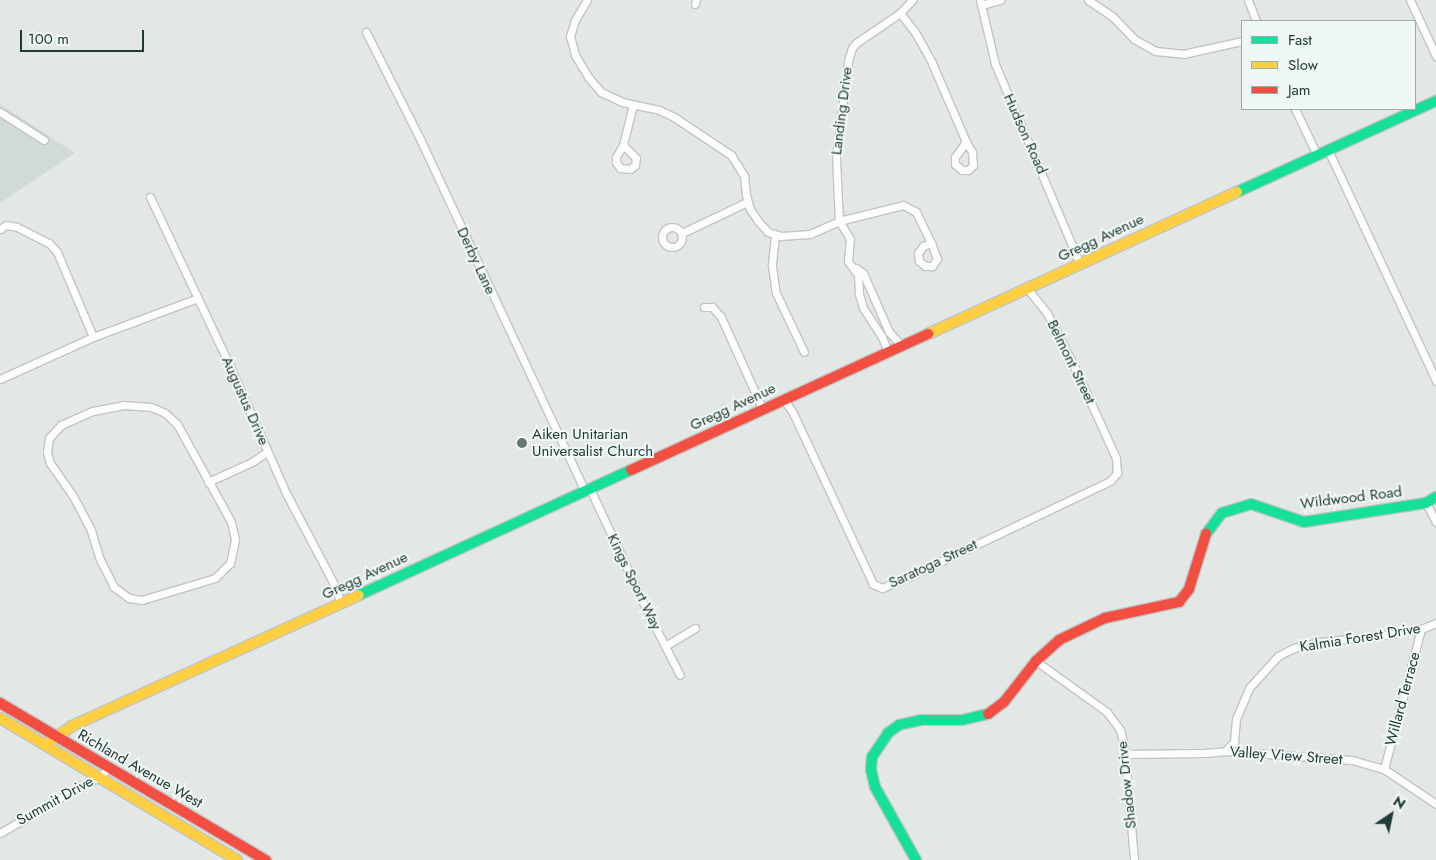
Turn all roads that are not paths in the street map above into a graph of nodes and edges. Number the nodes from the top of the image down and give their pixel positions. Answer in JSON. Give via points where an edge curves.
{"nodes":[{"id":1,"x":587,"y":0,"type":"edge"},
{"id":2,"x":912,"y":0,"type":"edge"},
{"id":3,"x":1000,"y":0,"type":"edge"},
{"id":4,"x":1088,"y":0,"type":"edge"},
{"id":5,"x":1248,"y":0,"type":"edge"},
{"id":6,"x":1410,"y":0,"type":"edge"},
{"id":7,"x":981,"y":2,"type":"edge"},
{"id":8,"x":900,"y":13,"type":"junction"},
{"id":9,"x":1256,"y":20,"type":"edge"},
{"id":10,"x":366,"y":32,"type":"dead end"},
{"id":11,"x":1241,"y":41,"type":"edge"},
{"id":12,"x":1436,"y":56,"type":"edge"},
{"id":13,"x":1436,"y":101,"type":"edge"},
{"id":14,"x":633,"y":105,"type":"junction"},
{"id":15,"x":1296,"y":110,"type":"edge"},
{"id":16,"x":0,"y":112,"type":"edge"},
{"id":17,"x":44,"y":140,"type":"dead end"},
{"id":18,"x":966,"y":142,"type":"dead end"},
{"id":19,"x":623,"y":145,"type":"dead end"},
{"id":20,"x":1328,"y":150,"type":"junction"},
{"id":21,"x":1318,"y":155,"type":"junction"},
{"id":22,"x":150,"y":197,"type":"dead end"},
{"id":23,"x":748,"y":202,"type":"junction"},
{"id":24,"x":839,"y":221,"type":"junction"},
{"id":25,"x":0,"y":229,"type":"edge"},
{"id":26,"x":682,"y":233,"type":"dead end"},
{"id":27,"x":774,"y":235,"type":"junction"},
{"id":28,"x":931,"y":242,"type":"dead end"},
{"id":29,"x":848,"y":262,"type":"junction"},
{"id":30,"x":1080,"y":264,"type":"junction"},
{"id":31,"x":1028,"y":288,"type":"junction"},
{"id":32,"x":198,"y":298,"type":"junction"},
{"id":33,"x":704,"y":307,"type":"dead end"},
{"id":34,"x":93,"y":337,"type":"junction"},
{"id":35,"x":902,"y":346,"type":"junction"},
{"id":36,"x":804,"y":352,"type":"dead end"},
{"id":37,"x":888,"y":352,"type":"junction"},
{"id":38,"x":0,"y":379,"type":"edge"},
{"id":39,"x":1436,"y":381,"type":"edge"},
{"id":40,"x":784,"y":400,"type":"junction"},
{"id":41,"x":763,"y":410,"type":"junction"},
{"id":42,"x":1108,"y":440,"type":"joint"},
{"id":43,"x":267,"y":452,"type":"junction"},
{"id":44,"x":208,"y":482,"type":"junction"},
{"id":45,"x":587,"y":490,"type":"junction"},
{"id":46,"x":1436,"y":497,"type":"edge"},
{"id":47,"x":1426,"y":503,"type":"junction"},
{"id":48,"x":1436,"y":522,"type":"edge"},
{"id":49,"x":340,"y":603,"type":"junction"},
{"id":50,"x":1436,"y":623,"type":"edge"},
{"id":51,"x":695,"y":628,"type":"dead end"},
{"id":52,"x":1421,"y":629,"type":"junction"},
{"id":53,"x":665,"y":646,"type":"junction"},
{"id":54,"x":1036,"y":661,"type":"junction"},
{"id":55,"x":680,"y":675,"type":"dead end"},
{"id":56,"x":0,"y":703,"type":"edge"},
{"id":57,"x":0,"y":718,"type":"edge"},
{"id":58,"x":55,"y":738,"type":"junction"},
{"id":59,"x":45,"y":745,"type":"junction"},
{"id":60,"x":1225,"y":751,"type":"junction"},
{"id":61,"x":1124,"y":754,"type":"junction"},
{"id":62,"x":108,"y":767,"type":"junction"},
{"id":63,"x":1384,"y":769,"type":"junction"},
{"id":64,"x":100,"y":777,"type":"junction"},
{"id":65,"x":1436,"y":804,"type":"edge"},
{"id":66,"x":0,"y":833,"type":"edge"},
{"id":67,"x":1135,"y":858,"type":"edge"},
{"id":68,"x":237,"y":860,"type":"edge"},
{"id":69,"x":266,"y":860,"type":"edge"},
{"id":70,"x":916,"y":860,"type":"edge"}],
"edges":[{"from":1,"to":14,"type":"street","via":[[570,36],[575,55],[601,92]]},
{"from":2,"to":8,"type":"street","name":"Landing Drive"},
{"from":3,"to":7,"type":"street"},
{"from":4,"to":11,"type":"street","via":[[1113,17],[1141,44],[1156,51],[1183,54]]},
{"from":5,"to":9,"type":"street"},
{"from":6,"to":12,"type":"street"},
{"from":7,"to":30,"type":"street","name":"Hudson Road","via":[[995,64]]},
{"from":8,"to":18,"type":"street","via":[[932,63]]},
{"from":8,"to":24,"type":"street","name":"Landing Drive","via":[[856,43],[850,55],[836,157]]},
{"from":10,"to":45,"type":"street","name":"Derby Lane"},
{"from":13,"to":20,"type":"street","name":"Gregg Avenue"},
{"from":14,"to":19,"type":"street"},
{"from":14,"to":23,"type":"street","via":[[674,117],[732,155],[744,176]]},
{"from":15,"to":21,"type":"street"},
{"from":16,"to":17,"type":"street"},
{"from":20,"to":21,"type":"street","name":"Gregg Avenue"},
{"from":20,"to":39,"type":"street"},
{"from":21,"to":30,"type":"street","name":"Gregg Avenue"},
{"from":22,"to":32,"type":"street","name":"Augustus Drive"},
{"from":23,"to":26,"type":"street"},
{"from":23,"to":27,"type":"street","via":[[758,222]]},
{"from":24,"to":27,"type":"street","via":[[810,234]]},
{"from":24,"to":28,"type":"street","via":[[904,205],[913,208]]},
{"from":24,"to":29,"type":"street","name":"Landing Drive","via":[[850,239]]},
{"from":25,"to":34,"type":"street","via":[[17,227],[50,243],[57,252]]},
{"from":27,"to":36,"type":"street","via":[[772,266],[776,292]]},
{"from":29,"to":35,"type":"street","via":[[863,273],[889,332]]},
{"from":29,"to":37,"type":"street","name":"Landing Drive","via":[[858,275],[863,308]]},
{"from":30,"to":31,"type":"street","name":"Gregg Avenue"},
{"from":31,"to":35,"type":"street","name":"Gregg Avenue"},
{"from":31,"to":42,"type":"street","name":"Belmont Street","via":[[1047,313]]},
{"from":32,"to":34,"type":"street"},
{"from":32,"to":43,"type":"street","name":"Augustus Drive"},
{"from":33,"to":41,"type":"street","via":[[712,307],[721,317]]},
{"from":34,"to":38,"type":"street"},
{"from":35,"to":37,"type":"street","name":"Gregg Avenue"},
{"from":37,"to":40,"type":"street","name":"Gregg Avenue"},
{"from":40,"to":41,"type":"street","name":"Gregg Avenue"},
{"from":40,"to":42,"type":"street","name":"Saratoga Street","via":[[869,577],[878,588],[908,577],[1110,481],[1118,469]]},
{"from":41,"to":45,"type":"street","name":"Gregg Avenue"},
{"from":43,"to":44,"type":"street"},
{"from":43,"to":49,"type":"street","name":"Augustus Drive","via":[[334,583]]},
{"from":44,"to":44,"type":"street","via":[[176,424],[165,413],[151,407],[123,404],[93,412],[61,425],[52,433],[47,446],[50,464],[73,496],[91,530],[110,582],[118,592],[135,600],[154,598],[208,581],[230,563],[235,540],[231,522]]},
{"from":45,"to":49,"type":"street","name":"Gregg Avenue"},
{"from":45,"to":53,"type":"street","name":"Kings Sport Way"},
{"from":46,"to":47,"type":"street","name":"Wildwood Road"},
{"from":47,"to":48,"type":"street"},
{"from":47,"to":54,"type":"street","name":"Wildwood Road","via":[[1304,522],[1251,504],[1236,507],[1222,513],[1212,525],[1204,539],[1189,589],[1179,602],[1095,621],[1059,640]]},
{"from":49,"to":58,"type":"street","name":"Gregg Avenue","via":[[72,726]]},
{"from":50,"to":52,"type":"street","name":"Kalmia Forest Drive"},
{"from":51,"to":53,"type":"street"},
{"from":52,"to":60,"type":"street","name":"Kalmia Forest Drive","via":[[1321,642],[1294,648],[1278,656],[1249,688],[1236,719],[1234,742]]},
{"from":52,"to":63,"type":"street","name":"Willard Terrace"},
{"from":53,"to":55,"type":"street","name":"Kings Sport Way"},
{"from":54,"to":61,"type":"street","name":"Shadow Drive","via":[[1112,718],[1123,738]]},
{"from":54,"to":70,"type":"street","name":"Wildwood Road","via":[[1004,702],[987,715],[902,724],[878,745],[871,763],[873,782]]},
{"from":56,"to":58,"type":"street","name":"Richland Avenue West"},
{"from":57,"to":59,"type":"street","name":"Richland Avenue West"},
{"from":58,"to":59,"type":"street","name":"Gregg Avenue"},
{"from":58,"to":62,"type":"street","name":"Richland Avenue West"},
{"from":59,"to":64,"type":"street","name":"Richland Avenue West"},
{"from":60,"to":61,"type":"street","name":"Valley View Street"},
{"from":60,"to":63,"type":"street","name":"Valley View Street","via":[[1322,756],[1363,762]]},
{"from":61,"to":67,"type":"street","name":"Shadow Drive"},
{"from":62,"to":64,"type":"street","name":"Summit Drive"},
{"from":62,"to":69,"type":"street","name":"Richland Avenue West"},
{"from":63,"to":65,"type":"street","name":"Valley View Street"},
{"from":64,"to":66,"type":"street","name":"Summit Drive"},
{"from":64,"to":68,"type":"street","name":"Richland Avenue West"}]}
